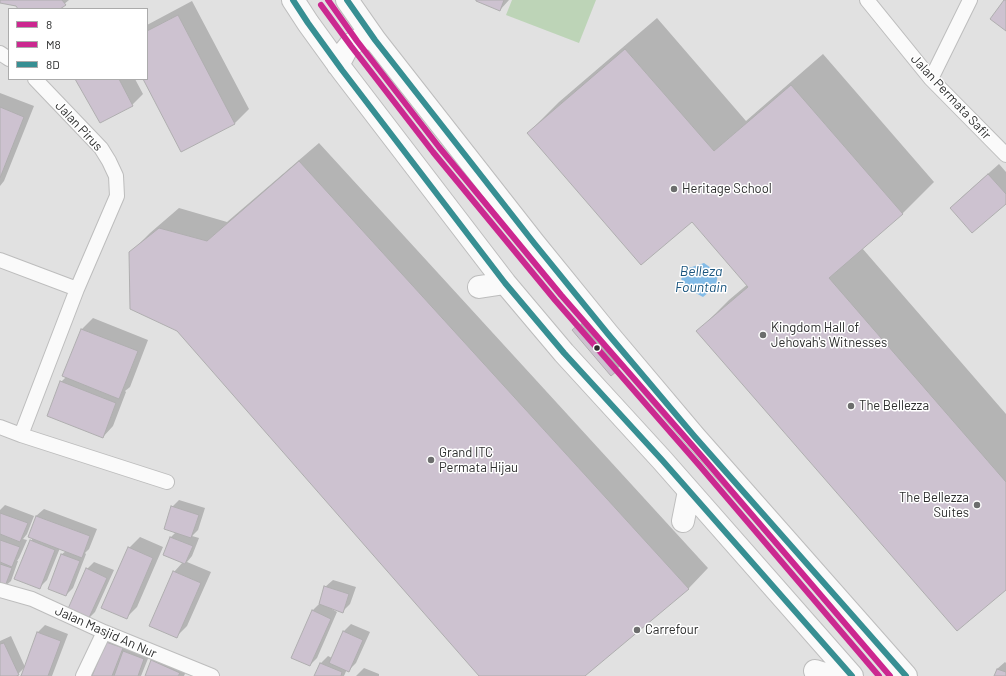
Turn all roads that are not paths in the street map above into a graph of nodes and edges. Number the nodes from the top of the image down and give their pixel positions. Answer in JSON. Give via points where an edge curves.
{"nodes":[{"id":1,"x":293,"y":0,"type":"edge"},
{"id":2,"x":348,"y":0,"type":"edge"},
{"id":3,"x":867,"y":0,"type":"edge"},
{"id":4,"x":970,"y":0,"type":"edge"},
{"id":5,"x":375,"y":40,"type":"junction"},
{"id":6,"x":338,"y":65,"type":"junction"},
{"id":7,"x":931,"y":79,"type":"junction"},
{"id":8,"x":36,"y":80,"type":"edge"},
{"id":9,"x":1006,"y":155,"type":"edge"},
{"id":10,"x":0,"y":260,"type":"edge"},
{"id":11,"x":505,"y":283,"type":"junction"},
{"id":12,"x":480,"y":287,"type":"dead end"},
{"id":13,"x":77,"y":289,"type":"junction"},
{"id":14,"x":0,"y":427,"type":"edge"},
{"id":15,"x":21,"y":435,"type":"junction"},
{"id":16,"x":167,"y":482,"type":"dead end"},
{"id":17,"x":689,"y":491,"type":"junction"},
{"id":18,"x":684,"y":521,"type":"dead end"},
{"id":19,"x":0,"y":590,"type":"edge"},
{"id":20,"x":104,"y":632,"type":"junction"},
{"id":21,"x":83,"y":676,"type":"edge"},
{"id":22,"x":212,"y":676,"type":"edge"},
{"id":23,"x":852,"y":676,"type":"edge"},
{"id":24,"x":906,"y":676,"type":"edge"}],
"edges":[{"from":1,"to":6,"type":"main road"},
{"from":2,"to":5,"type":"main road"},
{"from":3,"to":7,"type":"street","name":"Jalan Permata Safir"},
{"from":4,"to":7,"type":"street"},
{"from":5,"to":6,"type":"main road","via":[[360,39],[350,45]]},
{"from":5,"to":24,"type":"main road","via":[[608,334],[700,443]]},
{"from":6,"to":11,"type":"main road"},
{"from":7,"to":9,"type":"street","name":"Jalan Permata Safir"},
{"from":8,"to":13,"type":"street","name":"Jalan Pirus","via":[[101,148],[116,176],[117,196]]},
{"from":10,"to":13,"type":"street"},
{"from":11,"to":12,"type":"main road"},
{"from":11,"to":17,"type":"main road","via":[[564,353]]},
{"from":13,"to":15,"type":"street","name":"Jalan Pirus"},
{"from":14,"to":15,"type":"street"},
{"from":15,"to":16,"type":"street"},
{"from":17,"to":18,"type":"main road"},
{"from":17,"to":23,"type":"main road"},
{"from":19,"to":20,"type":"street","name":"Jalan Masjid An Nur","via":[[32,599]]},
{"from":20,"to":21,"type":"street"},
{"from":20,"to":22,"type":"street","name":"Jalan Masjid An Nur"}]}
